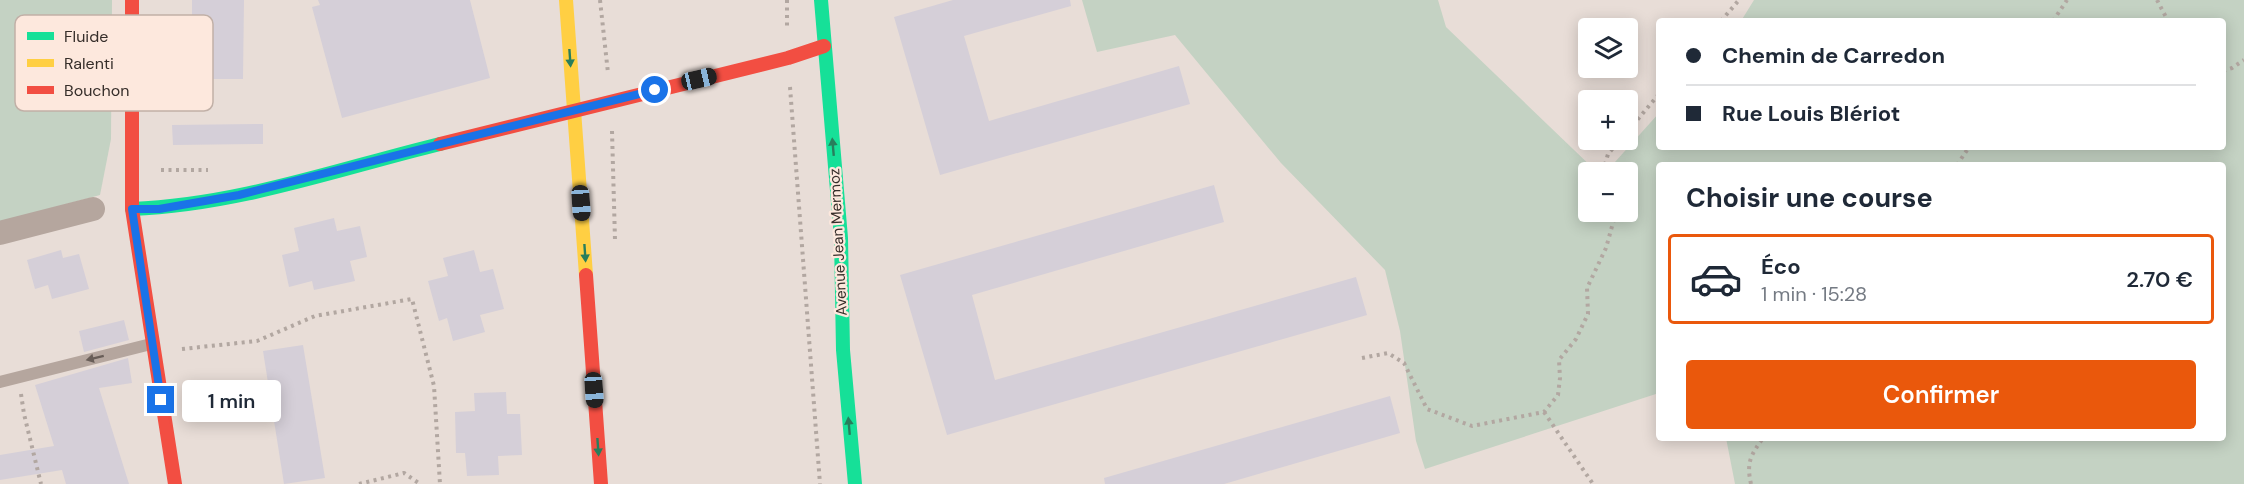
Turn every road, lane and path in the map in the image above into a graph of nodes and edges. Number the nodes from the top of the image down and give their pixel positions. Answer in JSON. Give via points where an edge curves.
{"nodes":[{"id":1,"x":566,"y":0,"type":"edge"},
{"id":2,"x":600,"y":0,"type":"edge"},
{"id":3,"x":787,"y":0,"type":"edge"},
{"id":4,"x":821,"y":0,"type":"edge"},
{"id":5,"x":1739,"y":0,"type":"edge"},
{"id":6,"x":2067,"y":0,"type":"edge"},
{"id":7,"x":2157,"y":0,"type":"edge"},
{"id":8,"x":1724,"y":18,"type":"edge"},
{"id":9,"x":2055,"y":18,"type":"edge"},
{"id":10,"x":2166,"y":18,"type":"edge"},
{"id":11,"x":825,"y":46,"type":"junction"},
{"id":12,"x":788,"y":58,"type":"junction"},
{"id":13,"x":2244,"y":60,"type":"edge"},
{"id":14,"x":2226,"y":69,"type":"edge"},
{"id":15,"x":1656,"y":98,"type":"edge"},
{"id":16,"x":610,"y":100,"type":"junction"},
{"id":17,"x":574,"y":109,"type":"junction"},
{"id":18,"x":132,"y":111,"type":"edge"},
{"id":19,"x":1638,"y":119,"type":"edge"},
{"id":20,"x":93,"y":209,"type":"dead end"},
{"id":21,"x":132,"y":209,"type":"junction"},
{"id":22,"x":1613,"y":222,"type":"edge"},
{"id":23,"x":0,"y":233,"type":"edge"},
{"id":24,"x":152,"y":344,"type":"junction"},
{"id":25,"x":178,"y":350,"type":"dead end"},
{"id":26,"x":1362,"y":358,"type":"dead end"},
{"id":27,"x":20,"y":377,"type":"junction"},
{"id":28,"x":0,"y":382,"type":"edge"},
{"id":29,"x":1544,"y":412,"type":"junction"},
{"id":30,"x":1761,"y":441,"type":"edge"},
{"id":31,"x":41,"y":484,"type":"edge"},
{"id":32,"x":175,"y":484,"type":"edge"},
{"id":33,"x":359,"y":484,"type":"edge"},
{"id":34,"x":420,"y":484,"type":"edge"},
{"id":35,"x":440,"y":484,"type":"edge"},
{"id":36,"x":601,"y":484,"type":"edge"},
{"id":37,"x":820,"y":484,"type":"edge"},
{"id":38,"x":855,"y":484,"type":"edge"},
{"id":39,"x":1593,"y":484,"type":"edge"},
{"id":40,"x":1750,"y":484,"type":"edge"}],
"edges":[{"from":1,"to":17,"type":"street","one_way":true},
{"from":2,"to":16,"type":"path"},
{"from":3,"to":12,"type":"path"},
{"from":4,"to":11,"type":"street","name":"Avenue Jean Mermoz"},
{"from":5,"to":8,"type":"path"},
{"from":6,"to":9,"type":"path"},
{"from":7,"to":10,"type":"path"},
{"from":11,"to":12,"type":"street"},
{"from":38,"to":11,"type":"street","name":"Avenue Jean Mermoz","one_way":true},
{"from":12,"to":16,"type":"street"},
{"from":12,"to":37,"type":"path"},
{"from":13,"to":14,"type":"path"},
{"from":15,"to":19,"type":"path"},
{"from":16,"to":17,"type":"street"},
{"from":17,"to":21,"type":"street","via":[[239,195],[159,209]]},
{"from":17,"to":36,"type":"street","one_way":true},
{"from":18,"to":21,"type":"street"},
{"from":20,"to":23,"type":"street"},
{"from":21,"to":24,"type":"street"},
{"from":22,"to":29,"type":"path","via":[[1587,288],[1588,314],[1576,339],[1558,360],[1558,395]]},
{"from":24,"to":27,"type":"lane","one_way":true},
{"from":24,"to":32,"type":"street"},
{"from":25,"to":35,"type":"path","via":[[257,340],[315,316],[412,299],[434,386]]},
{"from":26,"to":29,"type":"path","via":[[1388,353],[1404,363],[1427,409],[1472,426]]},
{"from":27,"to":28,"type":"lane"},
{"from":27,"to":31,"type":"path","via":[[24,414]]},
{"from":29,"to":39,"type":"path"},
{"from":30,"to":40,"type":"path","via":[[1747,467]]},
{"from":33,"to":34,"type":"path","via":[[404,473]]}]}
